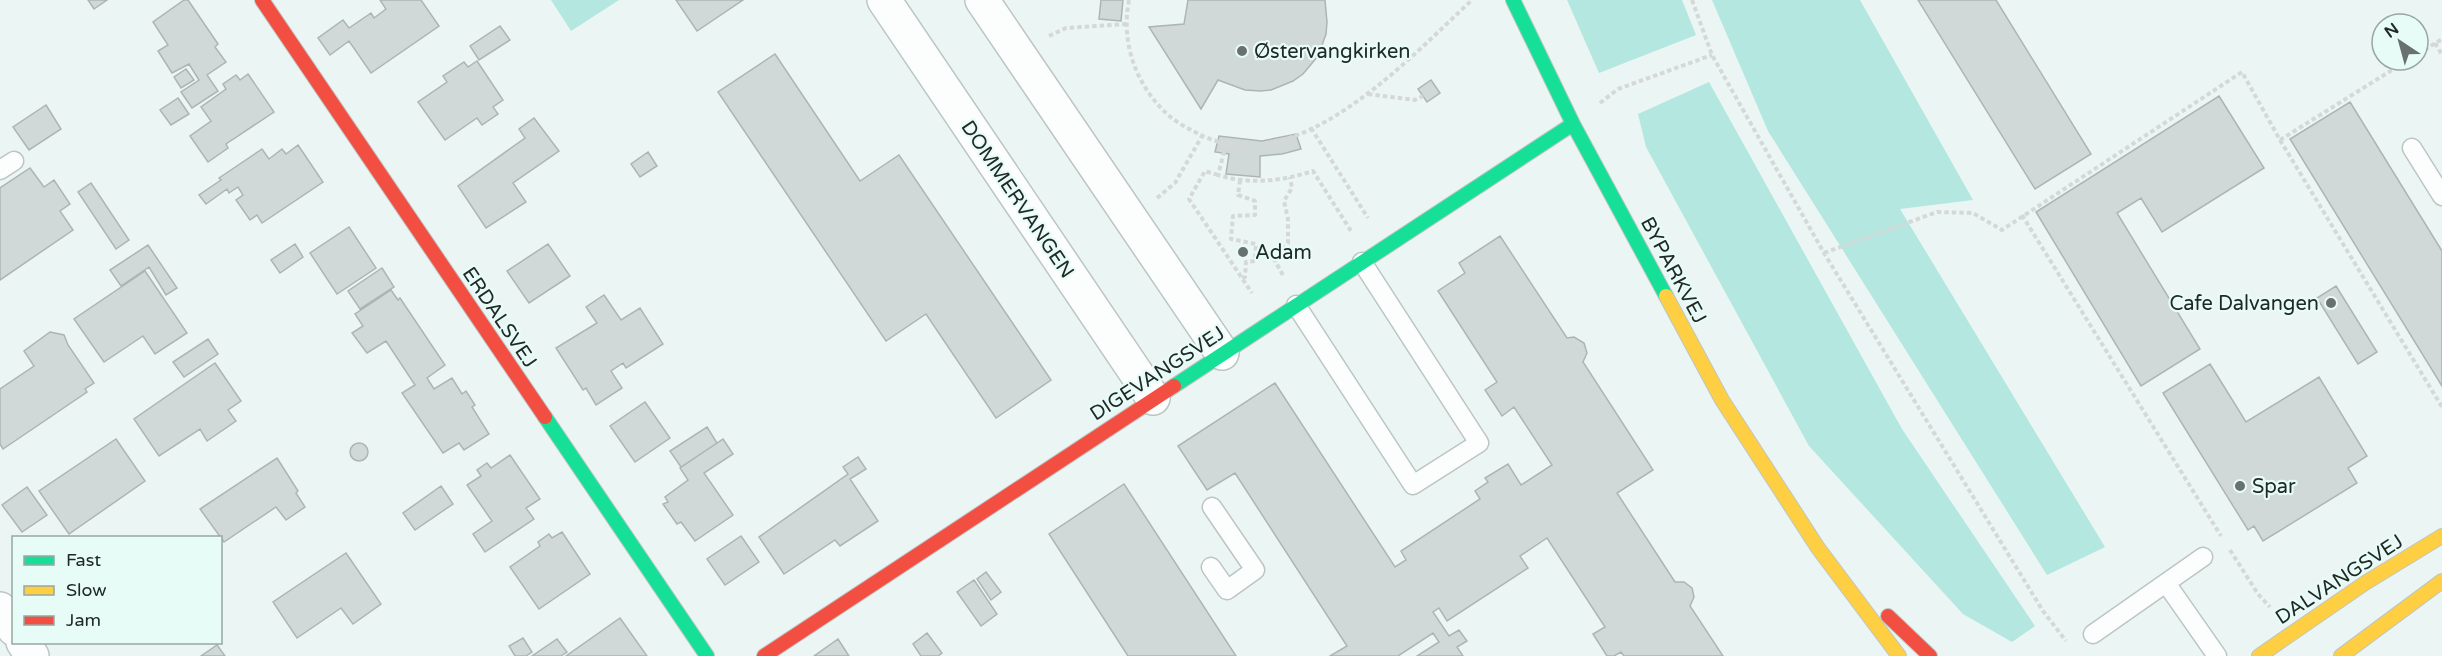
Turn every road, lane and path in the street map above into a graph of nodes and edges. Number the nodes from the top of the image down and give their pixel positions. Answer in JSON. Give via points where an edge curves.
{"nodes":[{"id":1,"x":262,"y":0,"type":"edge"},
{"id":2,"x":884,"y":0,"type":"edge"},
{"id":3,"x":982,"y":0,"type":"edge"},
{"id":4,"x":1128,"y":0,"type":"edge"},
{"id":5,"x":1472,"y":0,"type":"edge"},
{"id":6,"x":1513,"y":0,"type":"edge"},
{"id":7,"x":1692,"y":0,"type":"edge"},
{"id":8,"x":1126,"y":24,"type":"junction"},
{"id":9,"x":2442,"y":39,"type":"edge"},
{"id":10,"x":2435,"y":43,"type":"junction"},
{"id":11,"x":2430,"y":46,"type":"edge"},
{"id":12,"x":1712,"y":55,"type":"junction"},
{"id":13,"x":2442,"y":55,"type":"edge"},
{"id":14,"x":1020,"y":56,"type":"junction"},
{"id":15,"x":2389,"y":72,"type":"edge"},
{"id":16,"x":1368,"y":94,"type":"junction"},
{"id":17,"x":1423,"y":96,"type":"dead end"},
{"id":18,"x":1573,"y":124,"type":"junction"},
{"id":19,"x":1311,"y":128,"type":"junction"},
{"id":20,"x":1202,"y":136,"type":"junction"},
{"id":21,"x":2280,"y":140,"type":"junction"},
{"id":22,"x":1226,"y":144,"type":"junction"},
{"id":23,"x":2412,"y":148,"type":"dead end"},
{"id":24,"x":1218,"y":176,"type":"junction"},
{"id":25,"x":1290,"y":177,"type":"junction"},
{"id":26,"x":1240,"y":180,"type":"junction"},
{"id":27,"x":2442,"y":195,"type":"edge"},
{"id":28,"x":2022,"y":215,"type":"junction"},
{"id":29,"x":1130,"y":218,"type":"junction"},
{"id":30,"x":1350,"y":232,"type":"dead end"},
{"id":31,"x":1386,"y":246,"type":"junction"},
{"id":32,"x":1824,"y":253,"type":"junction"},
{"id":33,"x":1362,"y":262,"type":"junction"},
{"id":34,"x":1292,"y":270,"type":"dead end"},
{"id":35,"x":1283,"y":276,"type":"junction"},
{"id":36,"x":1242,"y":279,"type":"junction"},
{"id":37,"x":1276,"y":280,"type":"dead end"},
{"id":38,"x":1255,"y":294,"type":"dead end"},
{"id":39,"x":1296,"y":305,"type":"junction"},
{"id":40,"x":1222,"y":353,"type":"junction"},
{"id":41,"x":1153,"y":398,"type":"junction"},
{"id":42,"x":2442,"y":407,"type":"edge"},
{"id":43,"x":1212,"y":507,"type":"dead end"},
{"id":44,"x":2442,"y":536,"type":"edge"},
{"id":45,"x":1818,"y":548,"type":"junction"},
{"id":46,"x":2203,"y":557,"type":"dead end"},
{"id":47,"x":1211,"y":567,"type":"dead end"},
{"id":48,"x":2442,"y":581,"type":"edge"},
{"id":49,"x":2166,"y":582,"type":"junction"},
{"id":50,"x":0,"y":609,"type":"edge"},
{"id":51,"x":12,"y":626,"type":"edge"},
{"id":52,"x":2294,"y":631,"type":"junction"},
{"id":53,"x":2093,"y":634,"type":"dead end"},
{"id":54,"x":2067,"y":643,"type":"dead end"},
{"id":55,"x":707,"y":656,"type":"edge"},
{"id":56,"x":764,"y":656,"type":"edge"},
{"id":57,"x":1899,"y":656,"type":"edge"},
{"id":58,"x":1930,"y":656,"type":"edge"},
{"id":59,"x":2217,"y":656,"type":"edge"},
{"id":60,"x":2259,"y":656,"type":"edge"},
{"id":61,"x":2341,"y":656,"type":"edge"}],
"edges":[{"from":1,"to":55,"type":"street","name":"ERDALSVEJ"},
{"from":2,"to":41,"type":"street","name":"DOMMERVANGEN"},
{"from":3,"to":14,"type":"street"},
{"from":4,"to":8,"type":"path"},
{"from":5,"to":16,"type":"path"},
{"from":6,"to":18,"type":"street","name":"BYPARKVEJ"},
{"from":7,"to":12,"type":"path"},
{"from":8,"to":14,"type":"path","via":[[1061,29]]},
{"from":8,"to":20,"type":"path","via":[[1131,59],[1147,91],[1172,118]]},
{"from":9,"to":10,"type":"path"},
{"from":10,"to":11,"type":"path"},
{"from":10,"to":13,"type":"path"},
{"from":12,"to":18,"type":"path","via":[[1618,89]]},
{"from":12,"to":32,"type":"path"},
{"from":14,"to":29,"type":"street"},
{"from":15,"to":21,"type":"path"},
{"from":16,"to":17,"type":"path","via":[[1415,100]]},
{"from":16,"to":19,"type":"path"},
{"from":18,"to":31,"type":"street","name":"DIGEVANGSVEJ"},
{"from":18,"to":45,"type":"street","name":"BYPARKVEJ","via":[[1722,400]]},
{"from":19,"to":22,"type":"path","via":[[1269,145]]},
{"from":19,"to":31,"type":"path"},
{"from":20,"to":22,"type":"path"},
{"from":20,"to":29,"type":"path","via":[[1175,183]]},
{"from":21,"to":28,"type":"path","via":[[2242,72]]},
{"from":21,"to":42,"type":"path"},
{"from":22,"to":24,"type":"path"},
{"from":23,"to":27,"type":"lane"},
{"from":24,"to":26,"type":"path"},
{"from":24,"to":36,"type":"path","via":[[1205,171],[1189,199]]},
{"from":25,"to":26,"type":"path"},
{"from":25,"to":30,"type":"path","via":[[1312,171]]},
{"from":25,"to":35,"type":"path","via":[[1292,188],[1284,205],[1288,243],[1275,261]]},
{"from":26,"to":36,"type":"path","via":[[1238,195],[1256,201],[1255,215],[1233,216],[1231,239],[1256,244],[1256,261],[1246,262]]},
{"from":28,"to":32,"type":"path","via":[[2002,230],[1973,213],[1937,212]]},
{"from":28,"to":52,"type":"path","via":[[2258,594]]},
{"from":29,"to":40,"type":"street"},
{"from":31,"to":33,"type":"street","name":"DIGEVANGSVEJ"},
{"from":32,"to":54,"type":"path","via":[[2043,611]]},
{"from":33,"to":39,"type":"street","name":"DIGEVANGSVEJ"},
{"from":33,"to":39,"type":"lane","via":[[1479,443],[1413,485]]},
{"from":34,"to":35,"type":"path"},
{"from":35,"to":37,"type":"path"},
{"from":36,"to":38,"type":"path"},
{"from":39,"to":40,"type":"street","name":"DIGEVANGSVEJ"},
{"from":40,"to":41,"type":"street","name":"DIGEVANGSVEJ"},
{"from":41,"to":56,"type":"street","name":"DIGEVANGSVEJ"},
{"from":43,"to":47,"type":"lane","via":[[1255,570],[1227,590]]},
{"from":44,"to":52,"type":"street","name":"DALVANGSVEJ"},
{"from":45,"to":57,"type":"street","name":"BYPARKVEJ"},
{"from":45,"to":58,"type":"street","name":"BYPARKVEJ"},
{"from":46,"to":49,"type":"lane"},
{"from":48,"to":61,"type":"street"},
{"from":49,"to":53,"type":"lane"},
{"from":49,"to":59,"type":"lane"},
{"from":50,"to":51,"type":"street"},
{"from":52,"to":60,"type":"street","name":"DALVANGSVEJ"}]}
